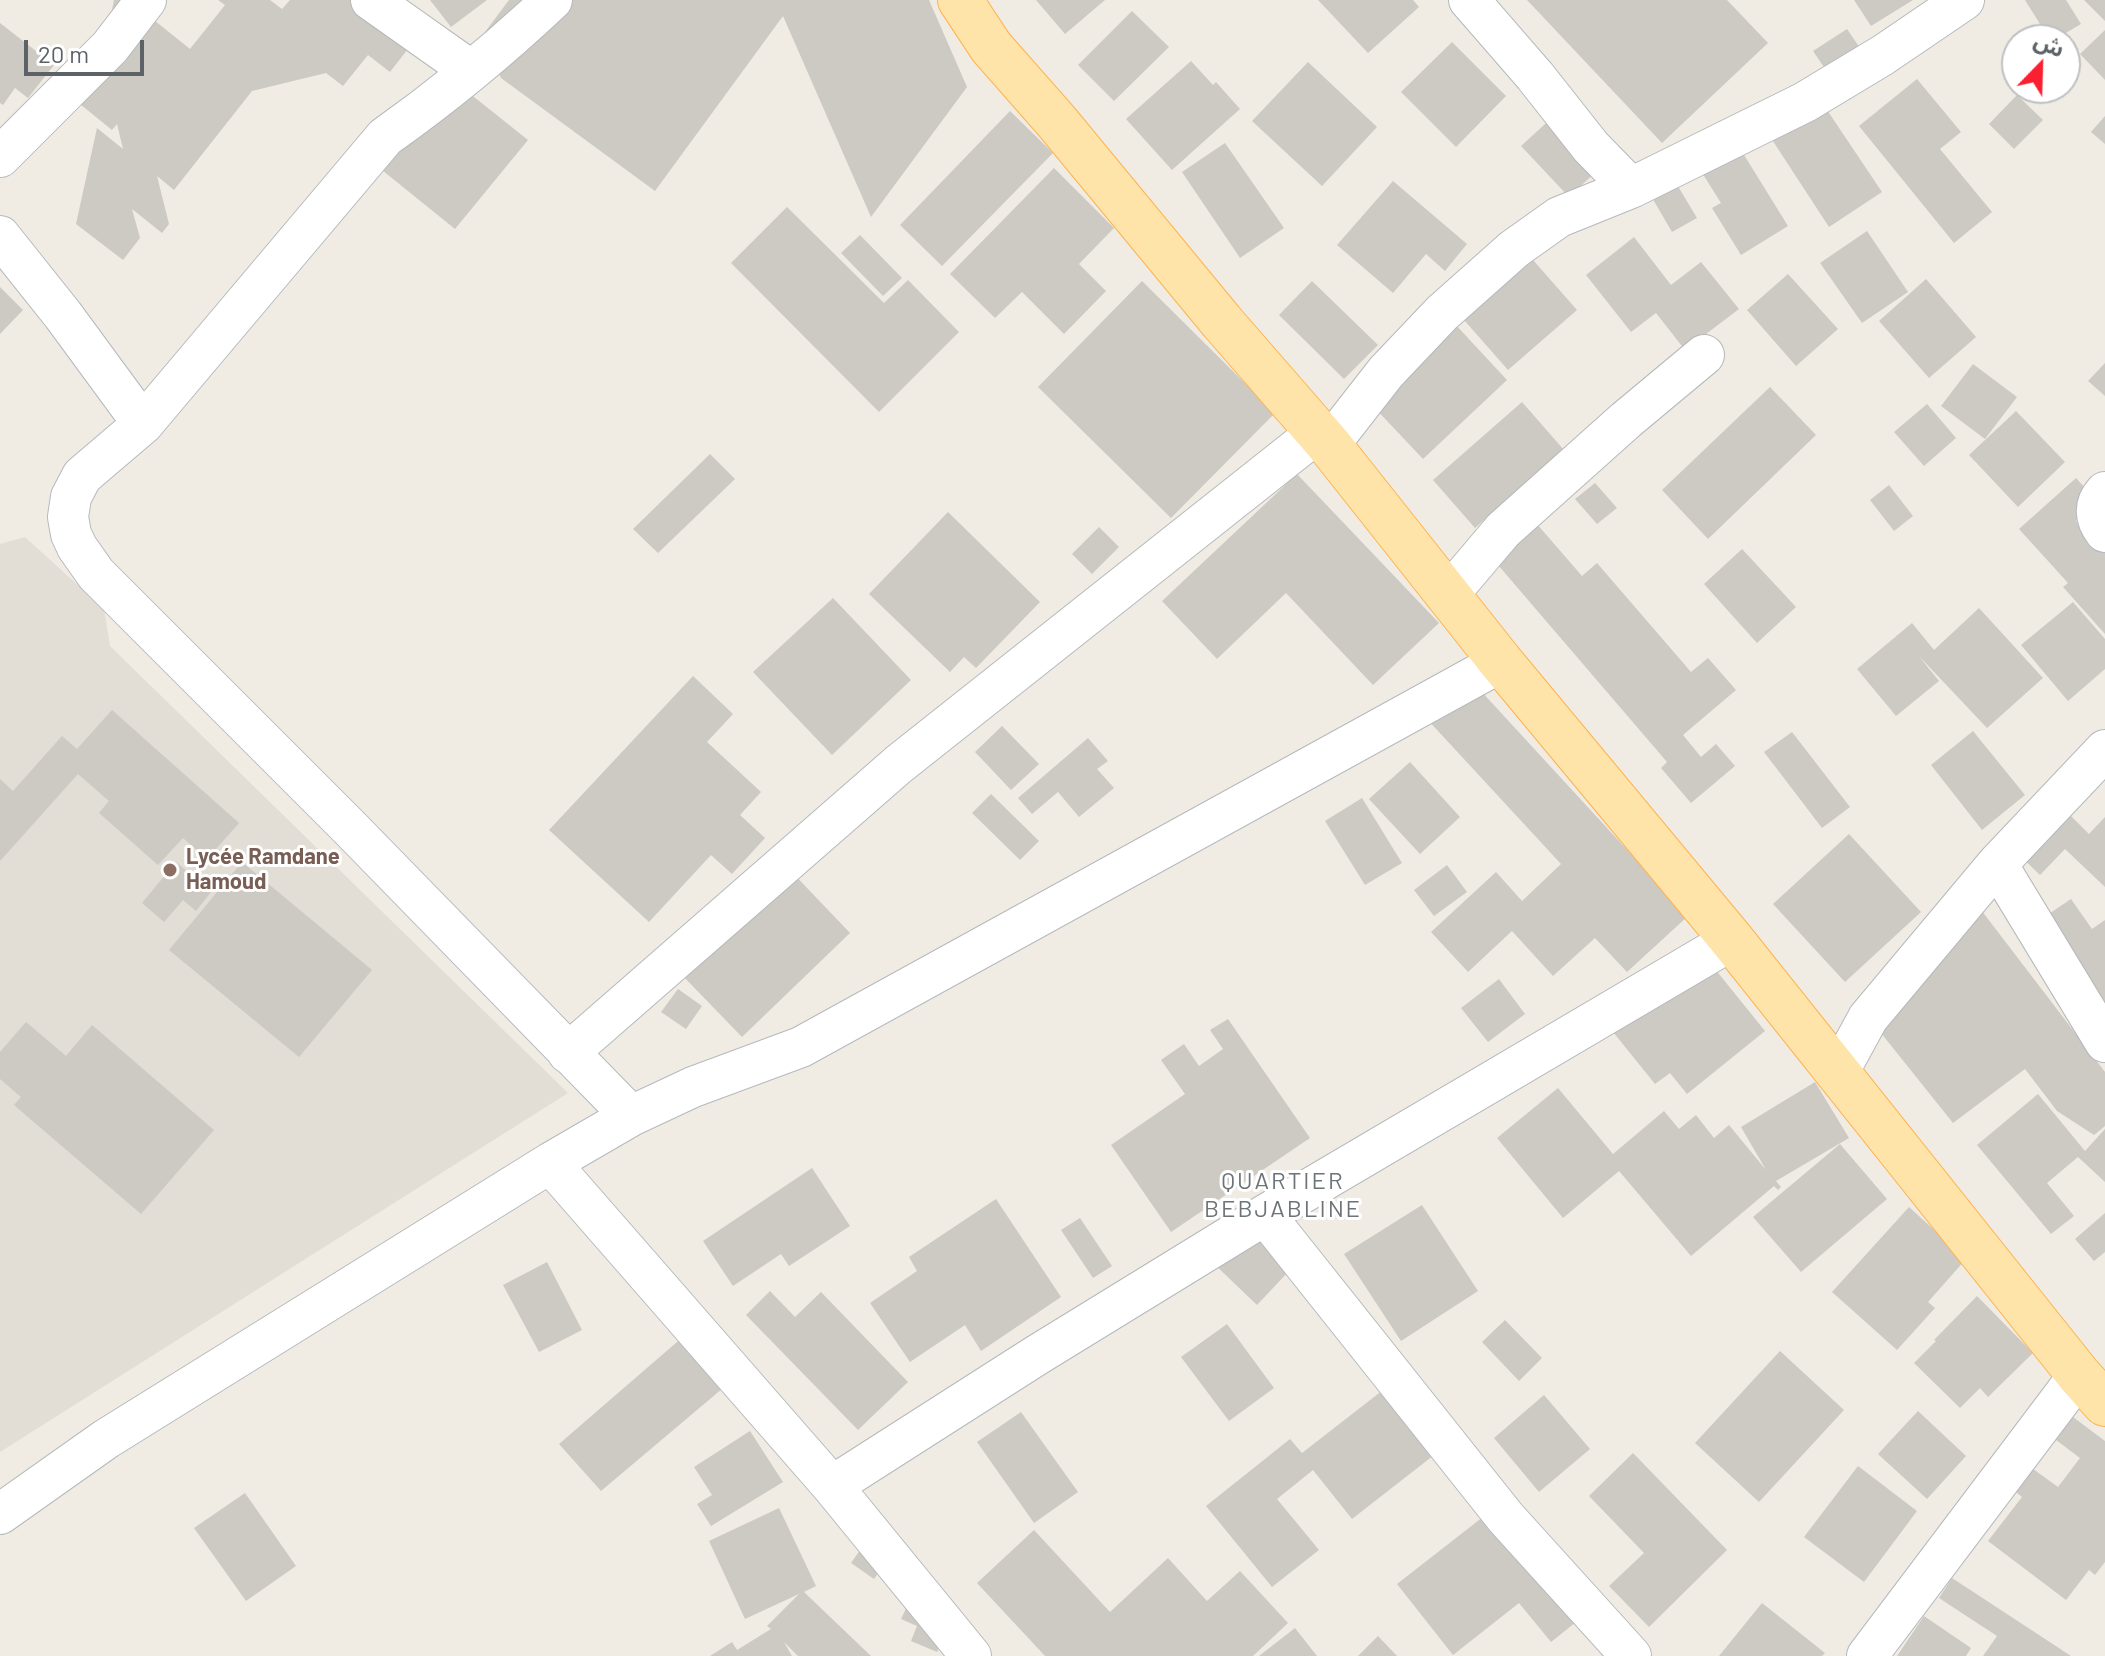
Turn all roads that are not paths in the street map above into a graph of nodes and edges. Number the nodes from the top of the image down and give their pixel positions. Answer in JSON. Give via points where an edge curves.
{"nodes":[{"id":1,"x":146,"y":0,"type":"edge"},
{"id":2,"x":371,"y":0,"type":"edge"},
{"id":3,"x":552,"y":0,"type":"edge"},
{"id":4,"x":960,"y":0,"type":"edge"},
{"id":5,"x":1469,"y":0,"type":"edge"},
{"id":6,"x":1964,"y":0,"type":"edge"},
{"id":7,"x":470,"y":70,"type":"junction"},
{"id":8,"x":0,"y":157,"type":"edge"},
{"id":9,"x":1631,"y":188,"type":"junction"},
{"id":10,"x":0,"y":236,"type":"edge"},
{"id":11,"x":1704,"y":355,"type":"dead end"},
{"id":12,"x":143,"y":424,"type":"junction"},
{"id":13,"x":1324,"y":439,"type":"junction"},
{"id":14,"x":2105,"y":492,"type":"edge"},
{"id":15,"x":2105,"y":532,"type":"edge"},
{"id":16,"x":1448,"y":595,"type":"junction"},
{"id":17,"x":1501,"y":662,"type":"junction"},
{"id":18,"x":2105,"y":750,"type":"edge"},
{"id":19,"x":1997,"y":864,"type":"junction"},
{"id":20,"x":1732,"y":940,"type":"junction"},
{"id":21,"x":2105,"y":1042,"type":"edge"},
{"id":22,"x":568,"y":1053,"type":"junction"},
{"id":23,"x":1838,"y":1073,"type":"junction"},
{"id":24,"x":631,"y":1116,"type":"junction"},
{"id":25,"x":550,"y":1163,"type":"junction"},
{"id":26,"x":1265,"y":1215,"type":"junction"},
{"id":27,"x":2092,"y":1389,"type":"edge"},
{"id":28,"x":832,"y":1486,"type":"junction"},
{"id":29,"x":0,"y":1514,"type":"edge"},
{"id":30,"x":971,"y":1656,"type":"edge"},
{"id":31,"x":1631,"y":1656,"type":"edge"},
{"id":32,"x":1867,"y":1656,"type":"edge"}],
"edges":[{"from":1,"to":8,"type":"street","via":[[110,47]]},
{"from":2,"to":7,"type":"street"},
{"from":3,"to":7,"type":"street"},
{"from":4,"to":13,"type":"main road","via":[[991,47]]},
{"from":5,"to":9,"type":"street"},
{"from":6,"to":9,"type":"street","via":[[1805,102]]},
{"from":7,"to":12,"type":"street","via":[[385,137]]},
{"from":9,"to":13,"type":"street","via":[[1559,217],[1514,249],[1442,313]]},
{"from":10,"to":12,"type":"street"},
{"from":11,"to":16,"type":"street","via":[[1503,530]]},
{"from":12,"to":22,"type":"street","via":[[82,476],[68,517],[77,547],[96,574]]},
{"from":13,"to":16,"type":"main road"},
{"from":13,"to":22,"type":"street","via":[[899,764]]},
{"from":14,"to":15,"type":"street","via":[[2096,506]]},
{"from":16,"to":17,"type":"main road"},
{"from":17,"to":20,"type":"main road"},
{"from":17,"to":24,"type":"street","via":[[801,1047]]},
{"from":18,"to":19,"type":"street"},
{"from":19,"to":21,"type":"street"},
{"from":19,"to":23,"type":"street","via":[[1868,1018]]},
{"from":20,"to":23,"type":"main road"},
{"from":20,"to":26,"type":"street"},
{"from":22,"to":24,"type":"street"},
{"from":23,"to":27,"type":"main road"},
{"from":24,"to":25,"type":"street"},
{"from":25,"to":28,"type":"street"},
{"from":25,"to":29,"type":"street","via":[[106,1439]]},
{"from":26,"to":28,"type":"street"},
{"from":26,"to":31,"type":"street","via":[[1506,1518]]},
{"from":27,"to":32,"type":"street"},
{"from":28,"to":30,"type":"street"}]}
